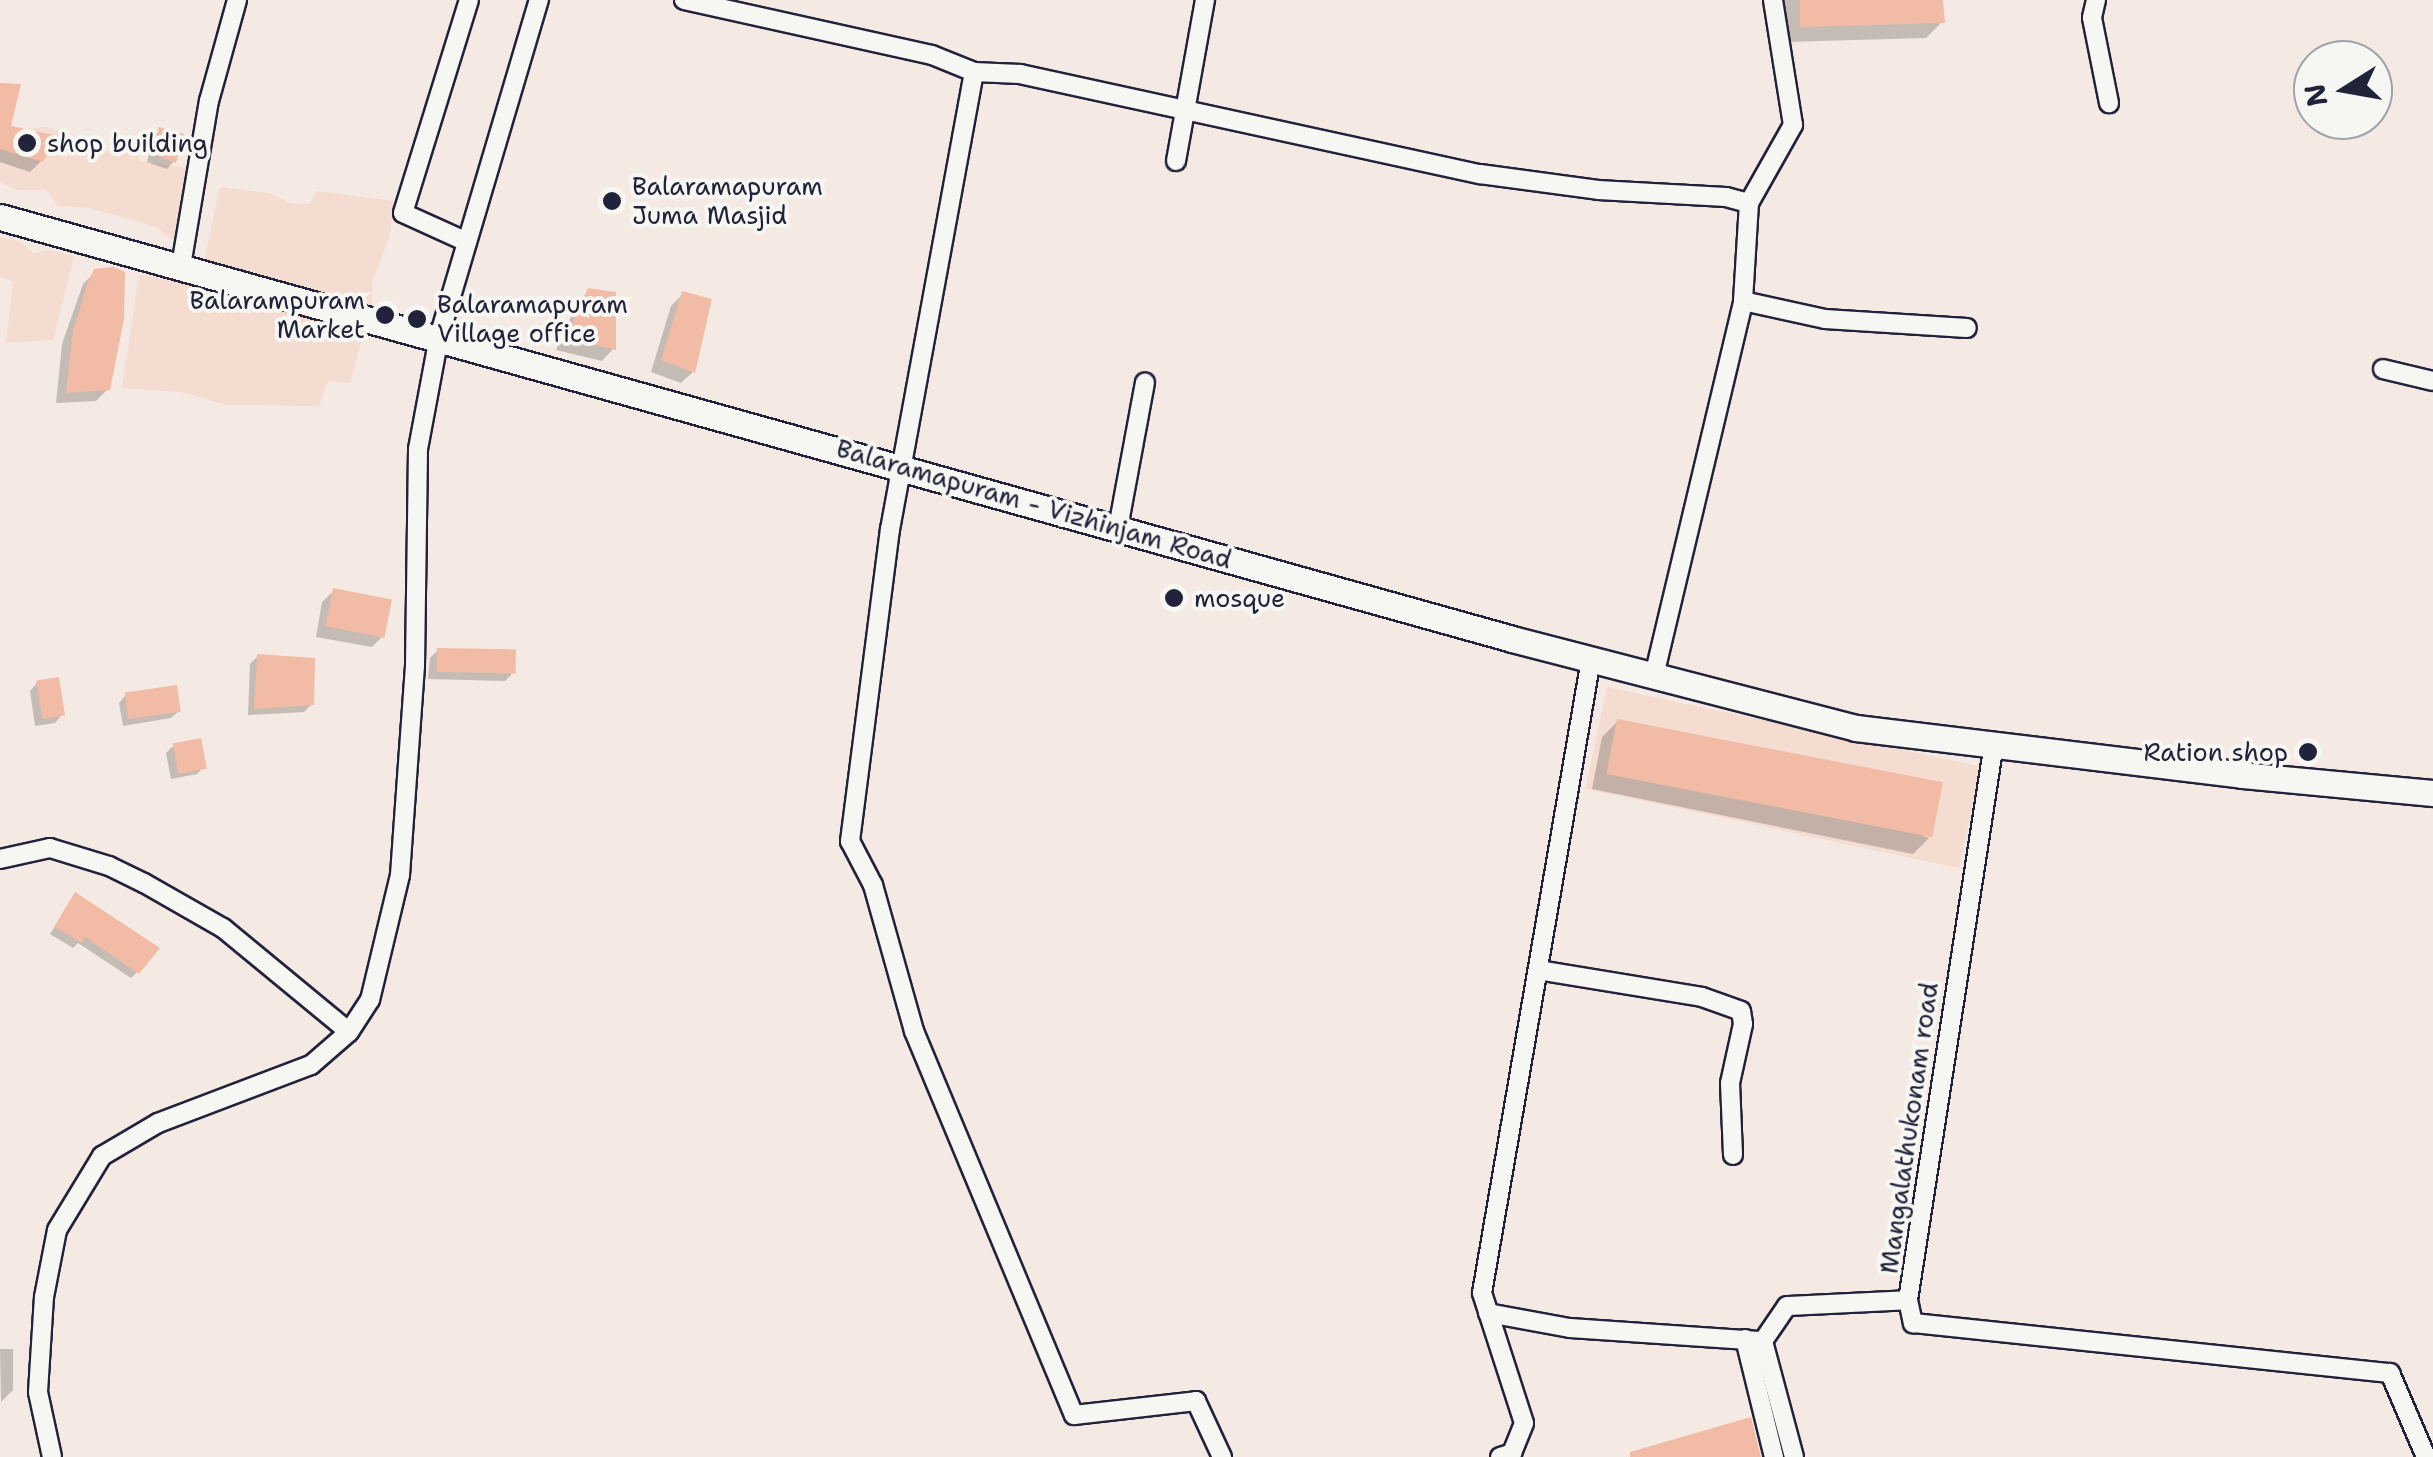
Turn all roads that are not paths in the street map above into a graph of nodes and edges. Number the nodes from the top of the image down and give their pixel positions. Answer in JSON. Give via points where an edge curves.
{"nodes":[{"id":1,"x":237,"y":0,"type":"edge"},
{"id":2,"x":469,"y":0,"type":"edge"},
{"id":3,"x":539,"y":0,"type":"edge"},
{"id":4,"x":684,"y":0,"type":"edge"},
{"id":5,"x":1205,"y":0,"type":"edge"},
{"id":6,"x":1773,"y":0,"type":"edge"},
{"id":7,"x":2096,"y":0,"type":"edge"},
{"id":8,"x":974,"y":72,"type":"junction"},
{"id":9,"x":2109,"y":103,"type":"dead end"},
{"id":10,"x":1185,"y":110,"type":"junction"},
{"id":11,"x":1176,"y":161,"type":"dead end"},
{"id":12,"x":1749,"y":204,"type":"junction"},
{"id":13,"x":0,"y":217,"type":"edge"},
{"id":14,"x":467,"y":242,"type":"junction"},
{"id":15,"x":181,"y":266,"type":"junction"},
{"id":16,"x":1743,"y":301,"type":"junction"},
{"id":17,"x":1967,"y":328,"type":"dead end"},
{"id":18,"x":439,"y":337,"type":"junction"},
{"id":19,"x":2383,"y":369,"type":"dead end"},
{"id":20,"x":2433,"y":381,"type":"edge"},
{"id":21,"x":1145,"y":382,"type":"dead end"},
{"id":22,"x":900,"y":466,"type":"junction"},
{"id":23,"x":1118,"y":528,"type":"junction"},
{"id":24,"x":1591,"y":659,"type":"junction"},
{"id":25,"x":1654,"y":676,"type":"junction"},
{"id":26,"x":1994,"y":743,"type":"junction"},
{"id":27,"x":2433,"y":793,"type":"edge"},
{"id":28,"x":0,"y":859,"type":"edge"},
{"id":29,"x":1538,"y":970,"type":"junction"},
{"id":30,"x":349,"y":1032,"type":"junction"},
{"id":31,"x":1733,"y":1156,"type":"dead end"},
{"id":32,"x":1908,"y":1300,"type":"junction"},
{"id":33,"x":1488,"y":1313,"type":"junction"},
{"id":34,"x":1754,"y":1340,"type":"junction"},
{"id":35,"x":52,"y":1457,"type":"edge"},
{"id":36,"x":1222,"y":1457,"type":"edge"},
{"id":37,"x":1500,"y":1457,"type":"edge"},
{"id":38,"x":1774,"y":1457,"type":"edge"},
{"id":39,"x":1794,"y":1457,"type":"edge"},
{"id":40,"x":2426,"y":1457,"type":"edge"}],
"edges":[{"from":1,"to":15,"type":"street","via":[[208,102]]},
{"from":2,"to":14,"type":"street","via":[[403,213]]},
{"from":3,"to":14,"type":"street"},
{"from":4,"to":8,"type":"street","via":[[932,55]]},
{"from":5,"to":10,"type":"street"},
{"from":6,"to":12,"type":"street","via":[[1793,125]]},
{"from":7,"to":9,"type":"street","via":[[2092,18]]},
{"from":8,"to":10,"type":"street","via":[[1020,74]]},
{"from":8,"to":22,"type":"street"},
{"from":10,"to":11,"type":"street"},
{"from":10,"to":12,"type":"street","via":[[1480,174]]},
{"from":12,"to":16,"type":"street"},
{"from":13,"to":15,"type":"main road","name":"Balaramapuram - Vizhinjam Road"},
{"from":14,"to":18,"type":"street"},
{"from":15,"to":18,"type":"main road","name":"Balaramapuram - Vizhinjam Road"},
{"from":16,"to":17,"type":"street","via":[[1825,319]]},
{"from":16,"to":25,"type":"street"},
{"from":18,"to":22,"type":"main road","name":"Balaramapuram - Vizhinjam Road"},
{"from":18,"to":30,"type":"street","via":[[418,449],[415,665],[400,874],[370,1000]]},
{"from":19,"to":20,"type":"street"},
{"from":21,"to":23,"type":"street"},
{"from":22,"to":23,"type":"main road","name":"Balaramapuram - Vizhinjam Road"},
{"from":22,"to":36,"type":"street","via":[[850,841],[872,884],[914,1031],[1074,1415],[1196,1401]]},
{"from":23,"to":24,"type":"main road","name":"Balaramapuram - Vizhinjam Road"},
{"from":24,"to":25,"type":"main road","name":"Balaramapuram - Vizhinjam Road"},
{"from":24,"to":29,"type":"street"},
{"from":25,"to":26,"type":"main road","name":"Balaramapuram - Vizhinjam Road","via":[[1856,728]]},
{"from":26,"to":27,"type":"main road","name":"Balaramapuram - Vizhinjam Road"},
{"from":26,"to":32,"type":"street","name":"Mangalathukonam road"},
{"from":28,"to":30,"type":"street","via":[[50,848],[144,883],[223,928]]},
{"from":29,"to":31,"type":"street","via":[[1702,998],[1741,1011],[1730,1083]]},
{"from":29,"to":33,"type":"street","via":[[1482,1293]]},
{"from":30,"to":35,"type":"street","via":[[311,1065],[158,1124],[102,1156],[57,1230],[44,1297],[38,1392]]},
{"from":32,"to":34,"type":"street","name":"Mangalathukonam road","via":[[1786,1306]]},
{"from":32,"to":40,"type":"street","via":[[1912,1323],[2390,1373]]},
{"from":33,"to":34,"type":"street","via":[[1570,1328]]},
{"from":33,"to":37,"type":"street","via":[[1524,1423],[1512,1453]]},
{"from":34,"to":38,"type":"street"},
{"from":34,"to":39,"type":"street"}]}
